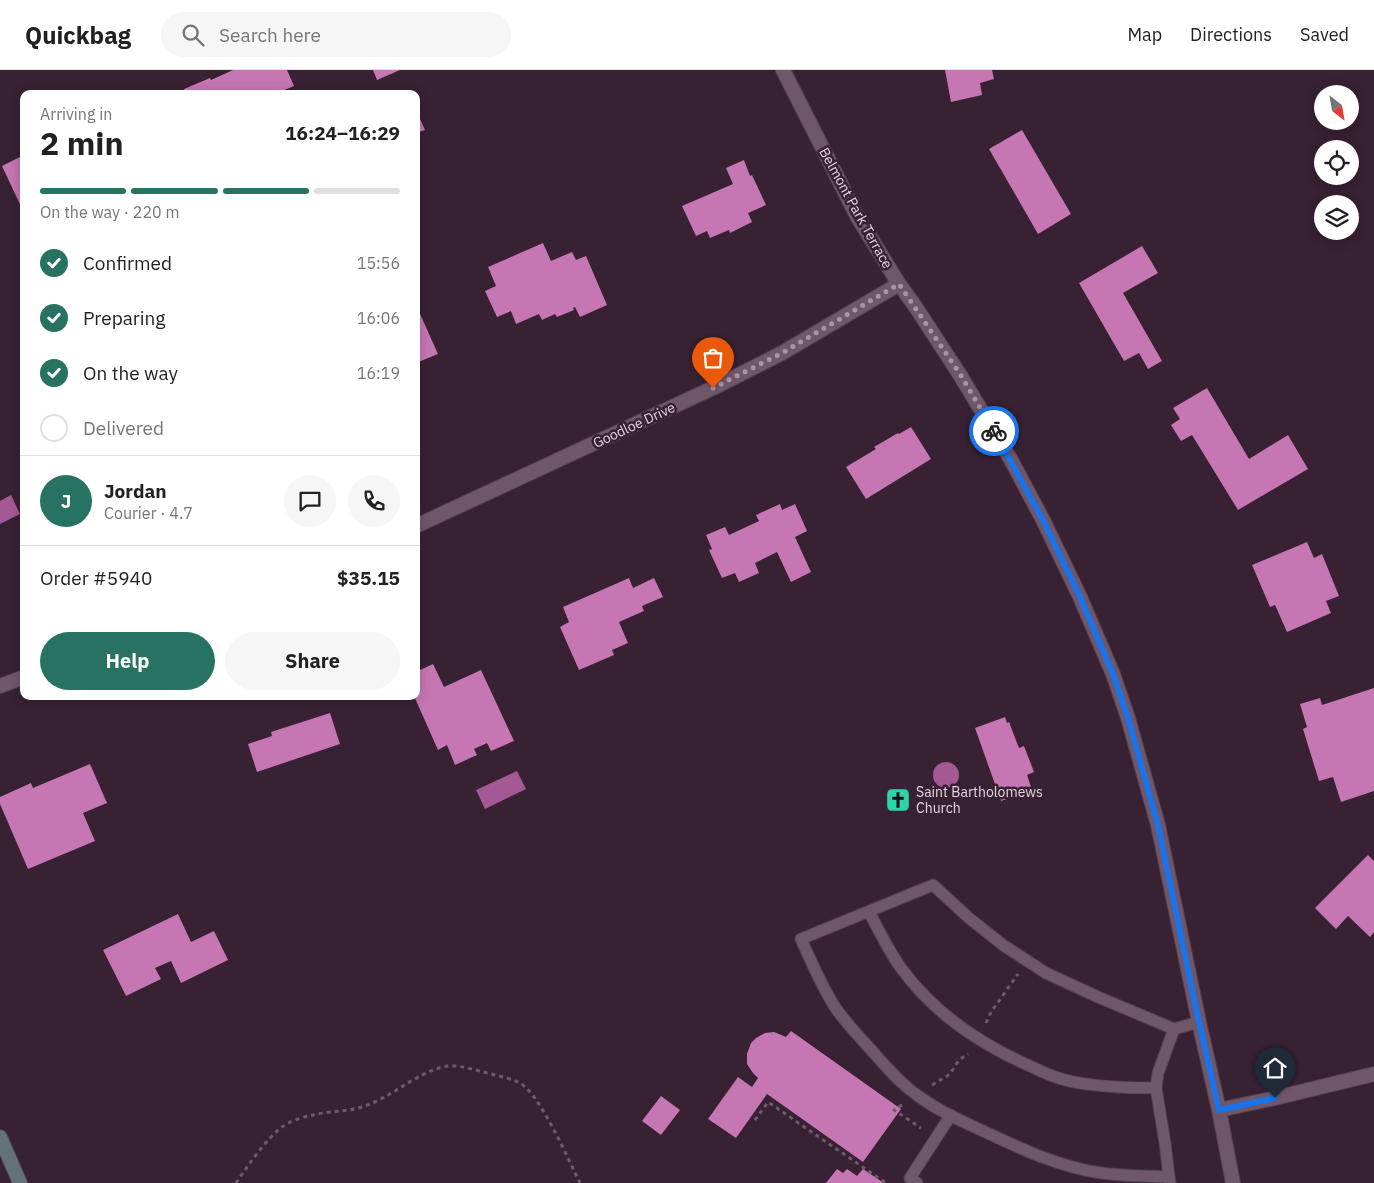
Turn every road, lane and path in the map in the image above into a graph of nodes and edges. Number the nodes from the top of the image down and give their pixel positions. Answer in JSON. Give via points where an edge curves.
{"nodes":[{"id":1,"x":783,"y":70,"type":"edge"},
{"id":2,"x":899,"y":284,"type":"junction"},
{"id":3,"x":420,"y":524,"type":"edge"},
{"id":4,"x":20,"y":678,"type":"edge"},
{"id":5,"x":0,"y":686,"type":"edge"},
{"id":6,"x":869,"y":912,"type":"junction"},
{"id":7,"x":1026,"y":961,"type":"junction"},
{"id":8,"x":1199,"y":1022,"type":"junction"},
{"id":9,"x":1174,"y":1029,"type":"junction"},
{"id":10,"x":978,"y":1038,"type":"junction"},
{"id":11,"x":1374,"y":1074,"type":"edge"},
{"id":12,"x":1156,"y":1088,"type":"junction"},
{"id":13,"x":917,"y":1095,"type":"junction"},
{"id":14,"x":1219,"y":1110,"type":"junction"},
{"id":15,"x":951,"y":1116,"type":"junction"},
{"id":16,"x":756,"y":1120,"type":"dead end"},
{"id":17,"x":922,"y":1128,"type":"dead end"},
{"id":18,"x":0,"y":1137,"type":"edge"},
{"id":19,"x":1170,"y":1180,"type":"edge"},
{"id":20,"x":20,"y":1183,"type":"edge"},
{"id":21,"x":236,"y":1183,"type":"edge"},
{"id":22,"x":580,"y":1183,"type":"edge"},
{"id":23,"x":886,"y":1183,"type":"edge"},
{"id":24,"x":917,"y":1183,"type":"edge"},
{"id":25,"x":1233,"y":1183,"type":"edge"}],
"edges":[{"from":1,"to":2,"type":"street","name":"Belmont Park Terrace","via":[[857,216]]},
{"from":2,"to":3,"type":"street","name":"Goodloe Drive","via":[[782,353],[713,388]]},
{"from":2,"to":8,"type":"street","name":"Belmont Park Terrace","via":[[960,374],[1011,460],[1068,572],[1113,674],[1158,825]]},
{"from":4,"to":5,"type":"street"},
{"from":6,"to":7,"type":"lane","via":[[933,886]]},
{"from":6,"to":10,"type":"lane","via":[[892,955],[909,978],[942,1012]]},
{"from":6,"to":13,"type":"lane","via":[[801,939],[838,1010],[890,1071]]},
{"from":7,"to":9,"type":"lane","via":[[1080,989]]},
{"from":7,"to":10,"type":"path"},
{"from":8,"to":9,"type":"lane"},
{"from":8,"to":14,"type":"street","name":"Belmont Park Terrace"},
{"from":9,"to":12,"type":"lane"},
{"from":10,"to":12,"type":"lane","via":[[1013,1059],[1067,1081]]},
{"from":10,"to":13,"type":"path","via":[[973,1050],[958,1060],[950,1074]]},
{"from":11,"to":14,"type":"street"},
{"from":12,"to":19,"type":"lane"},
{"from":13,"to":15,"type":"lane"},
{"from":13,"to":17,"type":"path","via":[[894,1110]]},
{"from":14,"to":25,"type":"street","name":"Belmont Park Terrace"},
{"from":15,"to":19,"type":"lane","via":[[1024,1150],[1074,1167]]},
{"from":15,"to":24,"type":"lane","via":[[910,1178]]},
{"from":16,"to":23,"type":"path","via":[[768,1102]]},
{"from":18,"to":20,"type":"main road"},
{"from":21,"to":22,"type":"path","via":[[282,1127],[315,1114],[360,1108],[384,1099],[415,1078],[455,1065],[526,1088],[545,1114]]}]}
